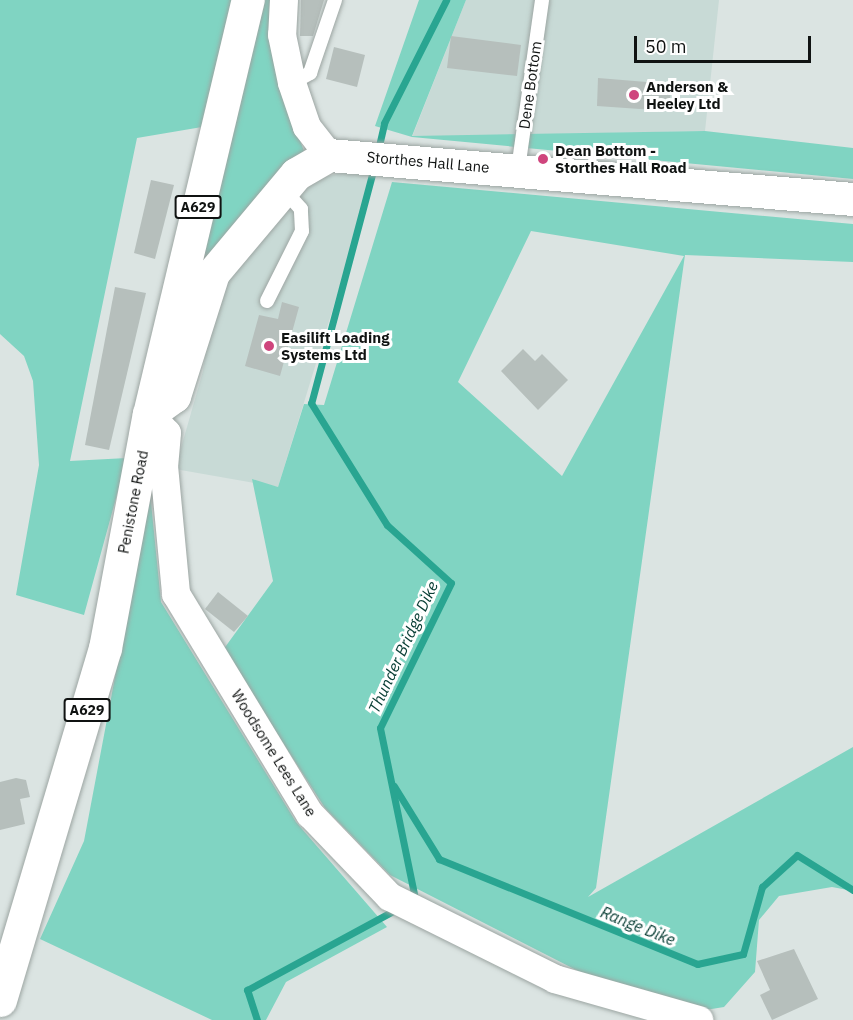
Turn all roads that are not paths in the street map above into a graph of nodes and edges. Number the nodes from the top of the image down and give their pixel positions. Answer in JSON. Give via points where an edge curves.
{"nodes":[{"id":1,"x":248,"y":0,"type":"edge"},
{"id":2,"x":284,"y":0,"type":"edge"},
{"id":3,"x":335,"y":0,"type":"edge"},
{"id":4,"x":542,"y":0,"type":"edge"},
{"id":5,"x":292,"y":83,"type":"junction"},
{"id":6,"x":339,"y":155,"type":"junction"},
{"id":7,"x":518,"y":169,"type":"junction"},
{"id":8,"x":283,"y":189,"type":"junction"},
{"id":9,"x":853,"y":199,"type":"edge"},
{"id":10,"x":267,"y":301,"type":"dead end"},
{"id":11,"x":149,"y":414,"type":"junction"},
{"id":12,"x":0,"y":1000,"type":"edge"},
{"id":13,"x":699,"y":1020,"type":"edge"}],
"edges":[{"from":1,"to":11,"type":"main road","name":"Penistone Road","number":"A629"},
{"from":2,"to":5,"type":"street","via":[[282,35]]},
{"from":3,"to":5,"type":"lane","via":[[310,73]]},
{"from":4,"to":7,"type":"lane","name":"Dene Bottom"},
{"from":5,"to":6,"type":"street","via":[[307,127]]},
{"from":6,"to":7,"type":"main road","name":"Storthes Hall Lane"},
{"from":6,"to":8,"type":"main road"},
{"from":7,"to":9,"type":"main road","name":"Storthes Hall Lane"},
{"from":8,"to":10,"type":"lane","via":[[301,209],[302,231]]},
{"from":8,"to":11,"type":"main road","via":[[213,273],[174,396]]},
{"from":11,"to":12,"type":"main road","name":"Penistone Road","number":"A629","via":[[105,648]]},
{"from":11,"to":13,"type":"street","name":"Woodsome Lees Lane","via":[[167,433],[164,466],[176,594],[310,814],[390,897],[555,979]]}]}
